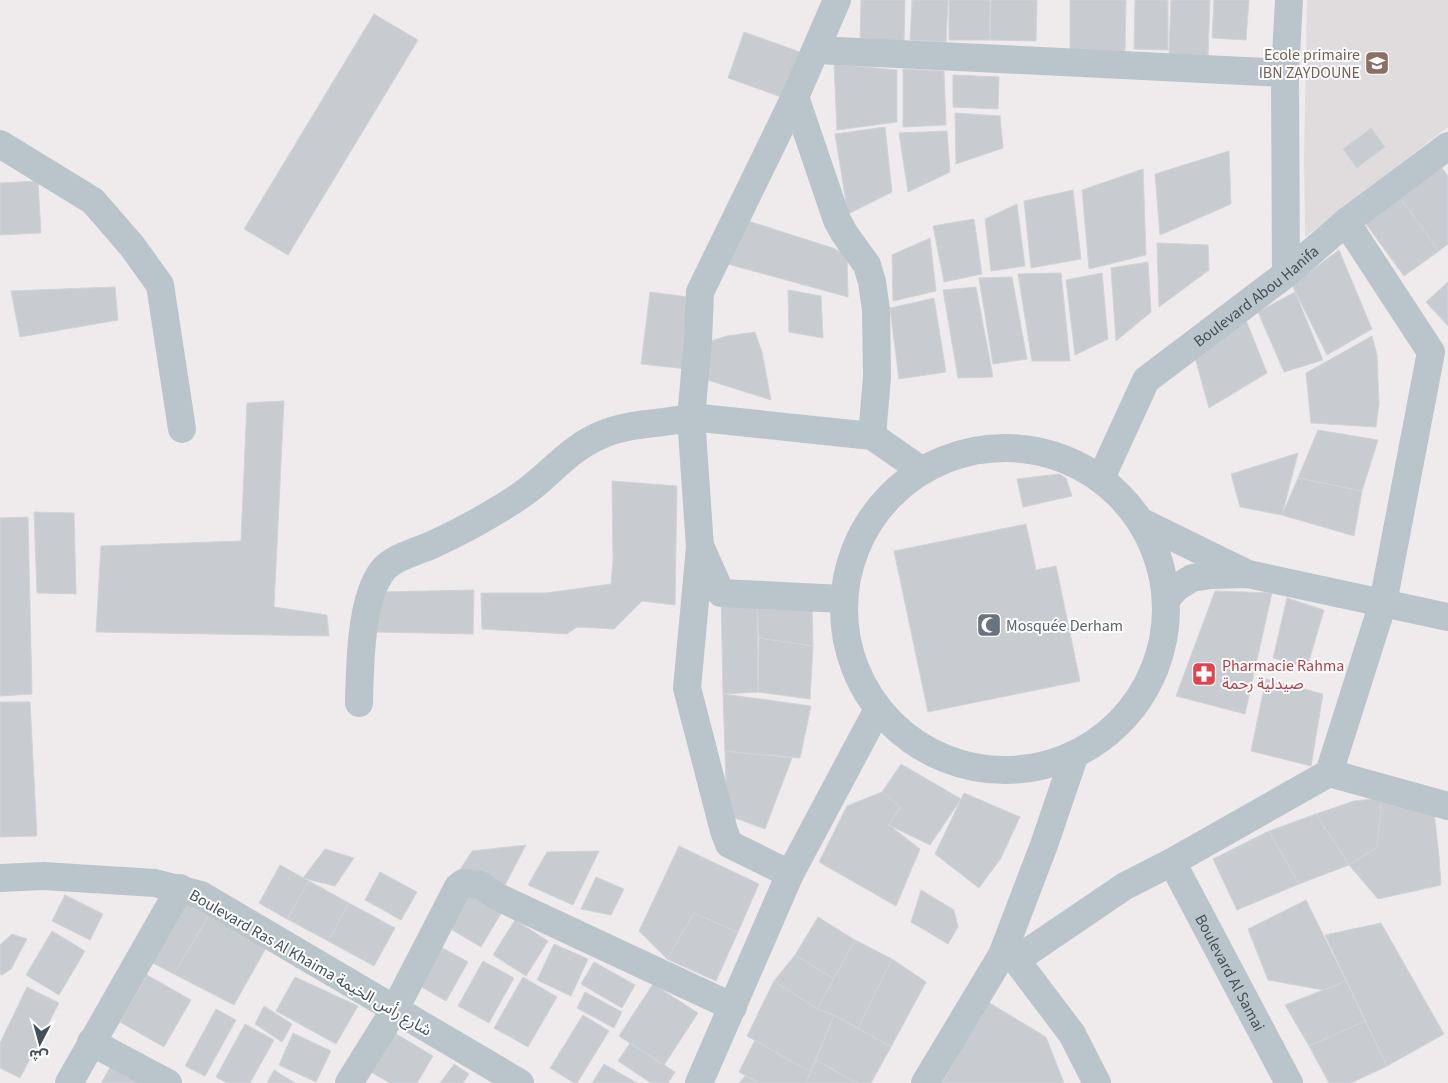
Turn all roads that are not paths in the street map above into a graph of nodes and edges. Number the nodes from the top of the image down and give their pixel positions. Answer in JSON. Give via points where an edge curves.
{"nodes":[{"id":1,"x":837,"y":0,"type":"edge"},
{"id":2,"x":1289,"y":0,"type":"edge"},
{"id":3,"x":817,"y":50,"type":"junction"},
{"id":4,"x":1285,"y":73,"type":"junction"},
{"id":5,"x":795,"y":97,"type":"junction"},
{"id":6,"x":0,"y":144,"type":"edge"},
{"id":7,"x":1448,"y":146,"type":"edge"},
{"id":8,"x":1346,"y":222,"type":"junction"},
{"id":9,"x":1286,"y":274,"type":"junction"},
{"id":10,"x":1439,"y":351,"type":"edge"},
{"id":11,"x":691,"y":417,"type":"junction"},
{"id":12,"x":182,"y":429,"type":"dead end"},
{"id":13,"x":872,"y":436,"type":"junction"},
{"id":14,"x":921,"y":470,"type":"junction"},
{"id":15,"x":1102,"y":476,"type":"junction"},
{"id":16,"x":1142,"y":522,"type":"junction"},
{"id":17,"x":700,"y":547,"type":"junction"},
{"id":18,"x":1248,"y":574,"type":"junction"},
{"id":19,"x":842,"y":599,"type":"junction"},
{"id":20,"x":1166,"y":599,"type":"junction"},
{"id":21,"x":1383,"y":603,"type":"junction"},
{"id":22,"x":1448,"y":616,"type":"edge"},
{"id":23,"x":359,"y":703,"type":"dead end"},
{"id":24,"x":878,"y":709,"type":"junction"},
{"id":25,"x":1075,"y":754,"type":"junction"},
{"id":26,"x":1329,"y":773,"type":"junction"},
{"id":27,"x":1448,"y":806,"type":"edge"},
{"id":28,"x":1172,"y":862,"type":"junction"},
{"id":29,"x":790,"y":874,"type":"junction"},
{"id":30,"x":0,"y":878,"type":"edge"},
{"id":31,"x":180,"y":888,"type":"junction"},
{"id":32,"x":1009,"y":958,"type":"junction"},
{"id":33,"x":733,"y":1008,"type":"junction"},
{"id":34,"x":395,"y":1009,"type":"junction"},
{"id":35,"x":91,"y":1042,"type":"junction"},
{"id":36,"x":69,"y":1083,"type":"edge"},
{"id":37,"x":168,"y":1083,"type":"edge"},
{"id":38,"x":349,"y":1083,"type":"edge"},
{"id":39,"x":520,"y":1083,"type":"edge"},
{"id":40,"x":699,"y":1083,"type":"edge"},
{"id":41,"x":925,"y":1083,"type":"edge"},
{"id":42,"x":1097,"y":1083,"type":"edge"},
{"id":43,"x":1289,"y":1083,"type":"edge"}],
"edges":[{"from":1,"to":3,"type":"street"},
{"from":2,"to":4,"type":"street"},
{"from":3,"to":4,"type":"street"},
{"from":3,"to":5,"type":"street"},
{"from":4,"to":9,"type":"street"},
{"from":5,"to":11,"type":"street","via":[[700,292]]},
{"from":5,"to":13,"type":"street","via":[[837,220],[867,265],[872,282],[876,310],[877,377]]},
{"from":6,"to":12,"type":"street","via":[[93,201],[160,284]]},
{"from":7,"to":8,"type":"street","name":"Boulevard Abou Hanifa"},
{"from":8,"to":9,"type":"street","name":"Boulevard Abou Hanifa"},
{"from":8,"to":10,"type":"street"},
{"from":9,"to":15,"type":"street","name":"Boulevard Abou Hanifa","via":[[1146,380]]},
{"from":10,"to":21,"type":"street"},
{"from":11,"to":13,"type":"street"},
{"from":11,"to":17,"type":"street"},
{"from":11,"to":23,"type":"street","via":[[646,423],[603,434],[572,450],[536,484],[491,514],[392,562],[383,570],[370,598],[361,642]]},
{"from":13,"to":14,"type":"street"},
{"from":14,"to":15,"type":"street","via":[[969,451],[1021,448],[1071,461]]},
{"from":14,"to":19,"type":"street","via":[[890,494],[865,525],[849,561]]},
{"from":15,"to":16,"type":"street"},
{"from":16,"to":18,"type":"street"},
{"from":16,"to":20,"type":"street","via":[[1159,561]]},
{"from":17,"to":19,"type":"street","via":[[720,593]]},
{"from":17,"to":29,"type":"street","via":[[687,688],[724,831],[729,844]]},
{"from":18,"to":20,"type":"street","via":[[1192,578]]},
{"from":18,"to":21,"type":"street"},
{"from":19,"to":24,"type":"street","via":[[845,638],[857,676]]},
{"from":20,"to":25,"type":"street","via":[[1164,636],[1154,673],[1134,706],[1108,734]]},
{"from":21,"to":22,"type":"street"},
{"from":21,"to":26,"type":"street"},
{"from":24,"to":25,"type":"street","via":[[931,753],[959,764],[1018,770]]},
{"from":24,"to":29,"type":"street"},
{"from":25,"to":32,"type":"street"},
{"from":26,"to":27,"type":"street"},
{"from":26,"to":28,"type":"street"},
{"from":28,"to":32,"type":"street","via":[[1125,886]]},
{"from":28,"to":43,"type":"street","name":"Boulevard Al Samai"},
{"from":29,"to":33,"type":"street"},
{"from":30,"to":31,"type":"street","name":"Boulevard Ras Al Khaima شارع رأس الخيمة","via":[[43,876],[155,883]]},
{"from":31,"to":34,"type":"street","name":"Boulevard Ras Al Khaima شارع رأس الخيمة","via":[[201,895]]},
{"from":31,"to":35,"type":"street"},
{"from":32,"to":41,"type":"street"},
{"from":32,"to":42,"type":"street","via":[[1072,1034]]},
{"from":33,"to":34,"type":"street","via":[[498,897],[480,885],[463,883],[458,887]]},
{"from":33,"to":40,"type":"street"},
{"from":34,"to":38,"type":"street"},
{"from":34,"to":39,"type":"street","name":"Boulevard Ras Al Khaima شارع رأس الخيمة"},
{"from":35,"to":36,"type":"street"},
{"from":35,"to":37,"type":"street"}]}
